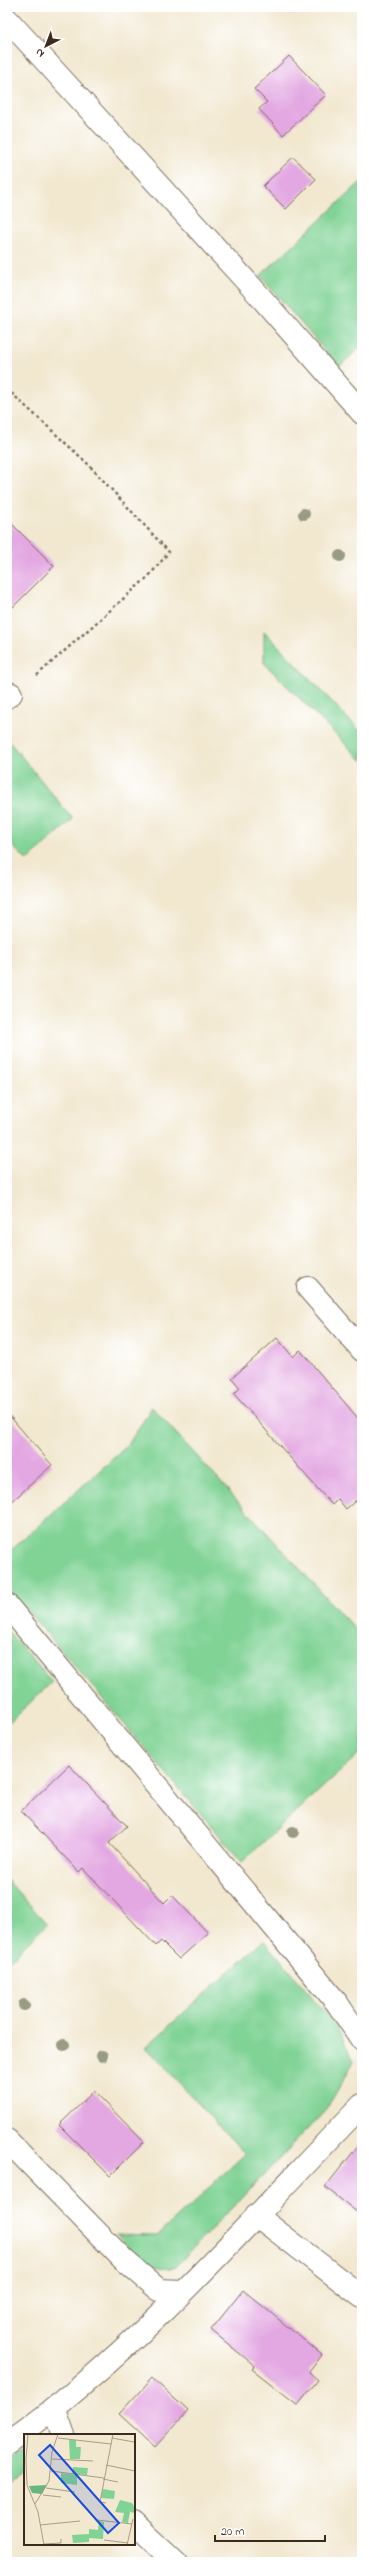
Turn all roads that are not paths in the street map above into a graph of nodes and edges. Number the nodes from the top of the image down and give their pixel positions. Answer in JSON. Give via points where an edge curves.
{"nodes":[{"id":1,"x":7,"y":19,"type":"edge"},
{"id":2,"x":362,"y":413,"type":"edge"},
{"id":3,"x":308,"y":1288,"type":"dead end"},
{"id":4,"x":362,"y":1350,"type":"edge"},
{"id":5,"x":7,"y":1605,"type":"edge"},
{"id":6,"x":362,"y":2040,"type":"edge"},
{"id":7,"x":362,"y":2105,"type":"edge"},
{"id":8,"x":7,"y":2140,"type":"edge"},
{"id":9,"x":256,"y":2215,"type":"junction"},
{"id":10,"x":183,"y":2291,"type":"junction"},
{"id":11,"x":362,"y":2297,"type":"edge"},
{"id":12,"x":55,"y":2410,"type":"junction"},
{"id":13,"x":64,"y":2434,"type":"edge"},
{"id":14,"x":7,"y":2444,"type":"edge"},
{"id":15,"x":135,"y":2525,"type":"edge"},
{"id":16,"x":176,"y":2562,"type":"edge"}],
"edges":[{"from":1,"to":2,"type":"street"},
{"from":3,"to":4,"type":"street"},
{"from":5,"to":6,"type":"street","via":[[337,2003]]},
{"from":7,"to":9,"type":"street"},
{"from":8,"to":10,"type":"street","via":[[129,2264],[159,2290]]},
{"from":9,"to":10,"type":"street"},
{"from":9,"to":11,"type":"street"},
{"from":10,"to":12,"type":"street","via":[[158,2317]]},
{"from":12,"to":13,"type":"street"},
{"from":12,"to":14,"type":"street"},
{"from":15,"to":16,"type":"street"}]}
